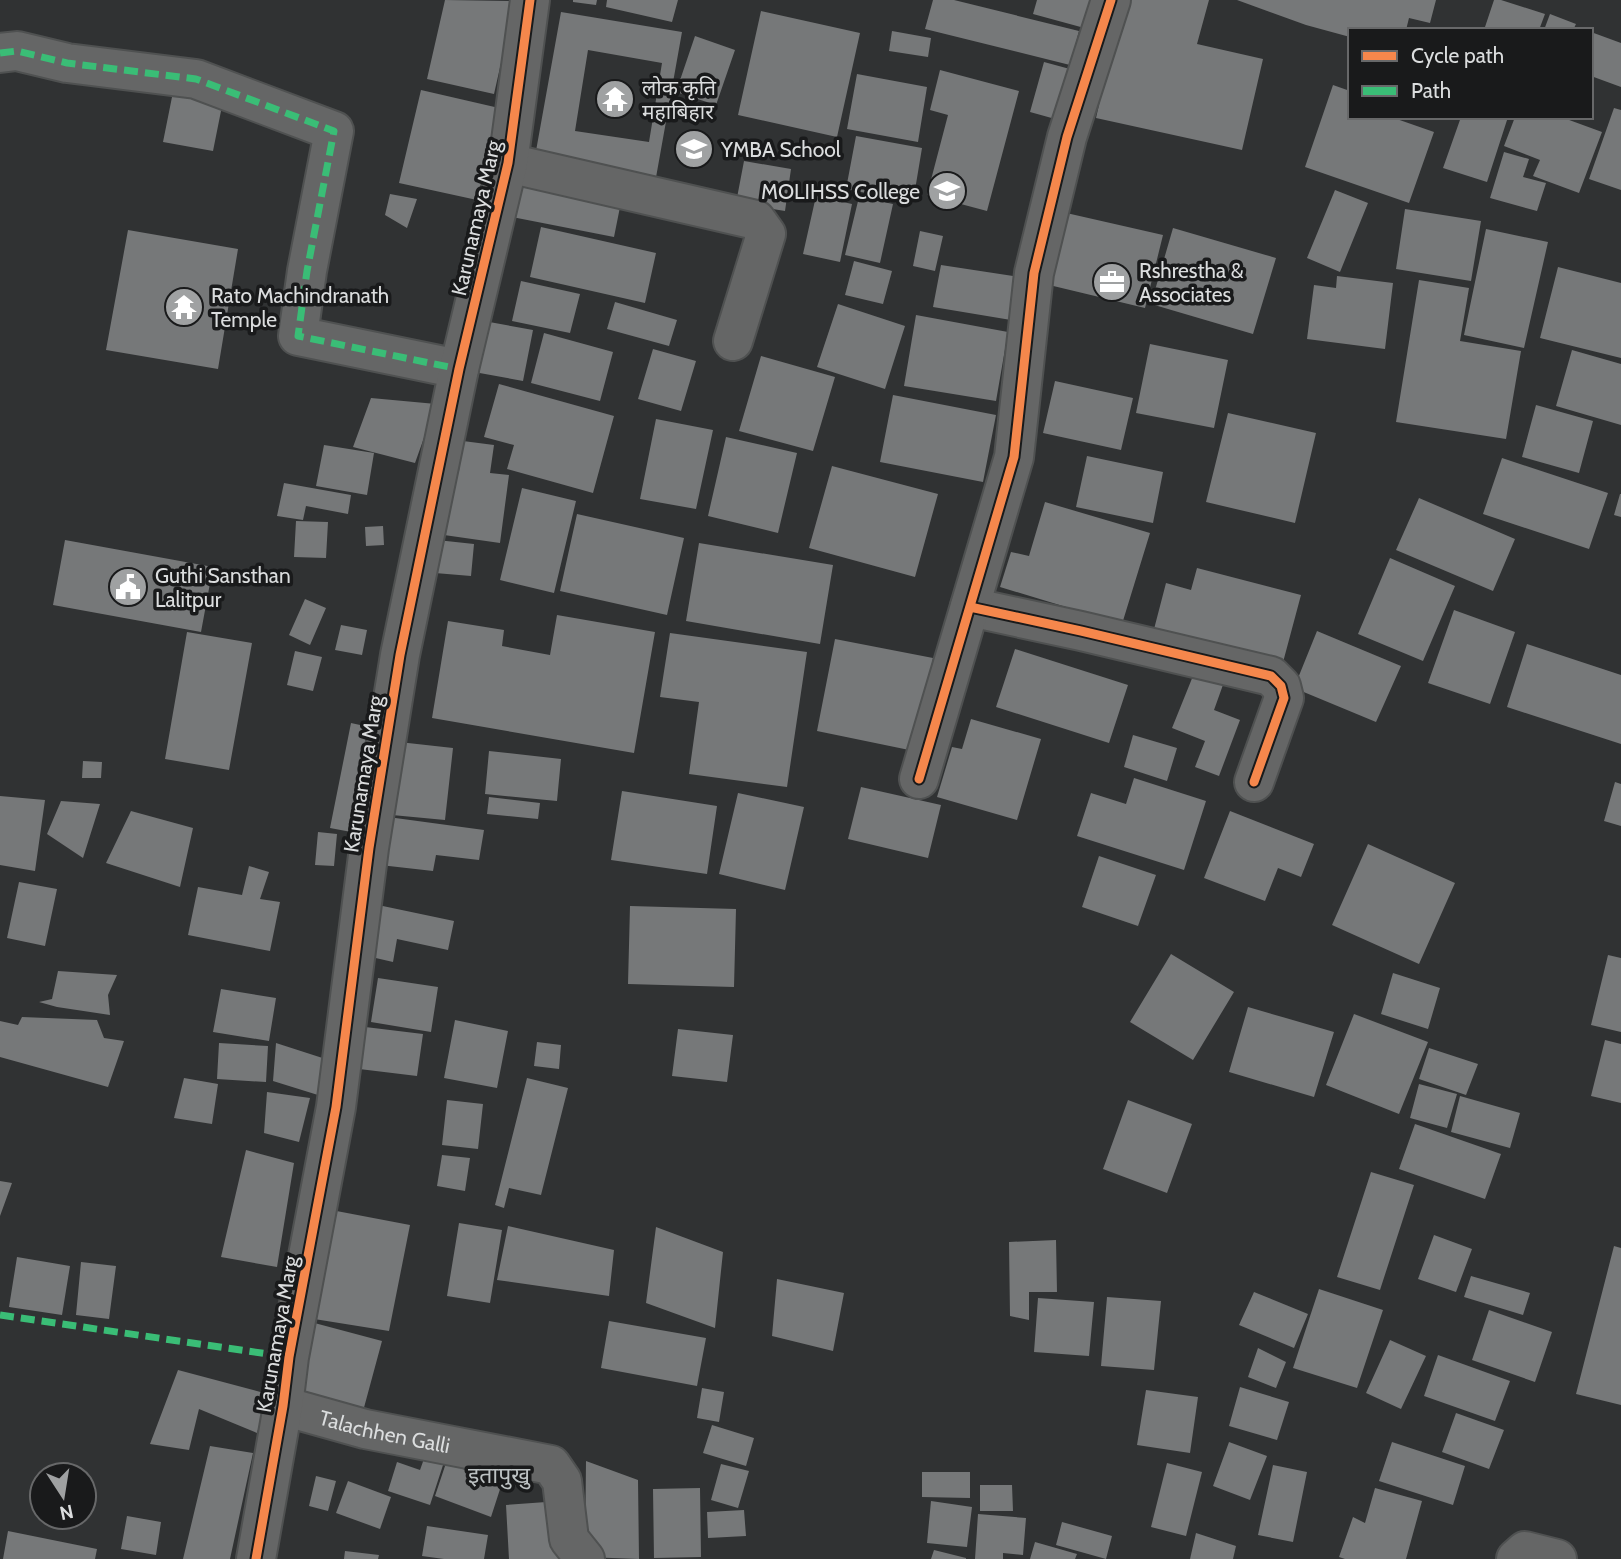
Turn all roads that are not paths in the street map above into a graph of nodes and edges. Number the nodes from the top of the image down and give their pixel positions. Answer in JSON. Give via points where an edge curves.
{"nodes":[{"id":1,"x":530,"y":0,"type":"edge"},
{"id":2,"x":1111,"y":0,"type":"edge"},
{"id":3,"x":0,"y":53,"type":"edge"},
{"id":4,"x":508,"y":163,"type":"junction"},
{"id":5,"x":733,"y":341,"type":"dead end"},
{"id":6,"x":459,"y":369,"type":"junction"},
{"id":7,"x":970,"y":607,"type":"junction"},
{"id":8,"x":919,"y":779,"type":"dead end"},
{"id":9,"x":1254,"y":782,"type":"dead end"},
{"id":10,"x":283,"y":1406,"type":"junction"},
{"id":11,"x":256,"y":1559,"type":"edge"},
{"id":12,"x":585,"y":1559,"type":"edge"},
{"id":13,"x":1516,"y":1559,"type":"edge"},
{"id":14,"x":1557,"y":1559,"type":"edge"}],
"edges":[{"from":1,"to":4,"type":"street","name":"Karunamaya Marg"},
{"from":2,"to":7,"type":"street","via":[[1067,137],[1034,273],[1014,457]]},
{"from":3,"to":6,"type":"street","via":[[17,51],[67,63],[196,79],[334,131],[298,336]]},
{"from":4,"to":5,"type":"street","via":[[756,220],[766,234]]},
{"from":4,"to":6,"type":"street","name":"Karunamaya Marg"},
{"from":6,"to":10,"type":"street","name":"Karunamaya Marg","via":[[400,655],[369,848],[337,1107]]},
{"from":7,"to":8,"type":"street"},
{"from":7,"to":9,"type":"street","via":[[1271,676],[1281,686],[1284,698]]},
{"from":10,"to":11,"type":"street","name":"Karunamaya Marg"},
{"from":10,"to":12,"type":"street","name":"Talachhen Galli","via":[[365,1429],[551,1465],[562,1480],[569,1539]]},
{"from":13,"to":14,"type":"street","via":[[1525,1551]]}]}
